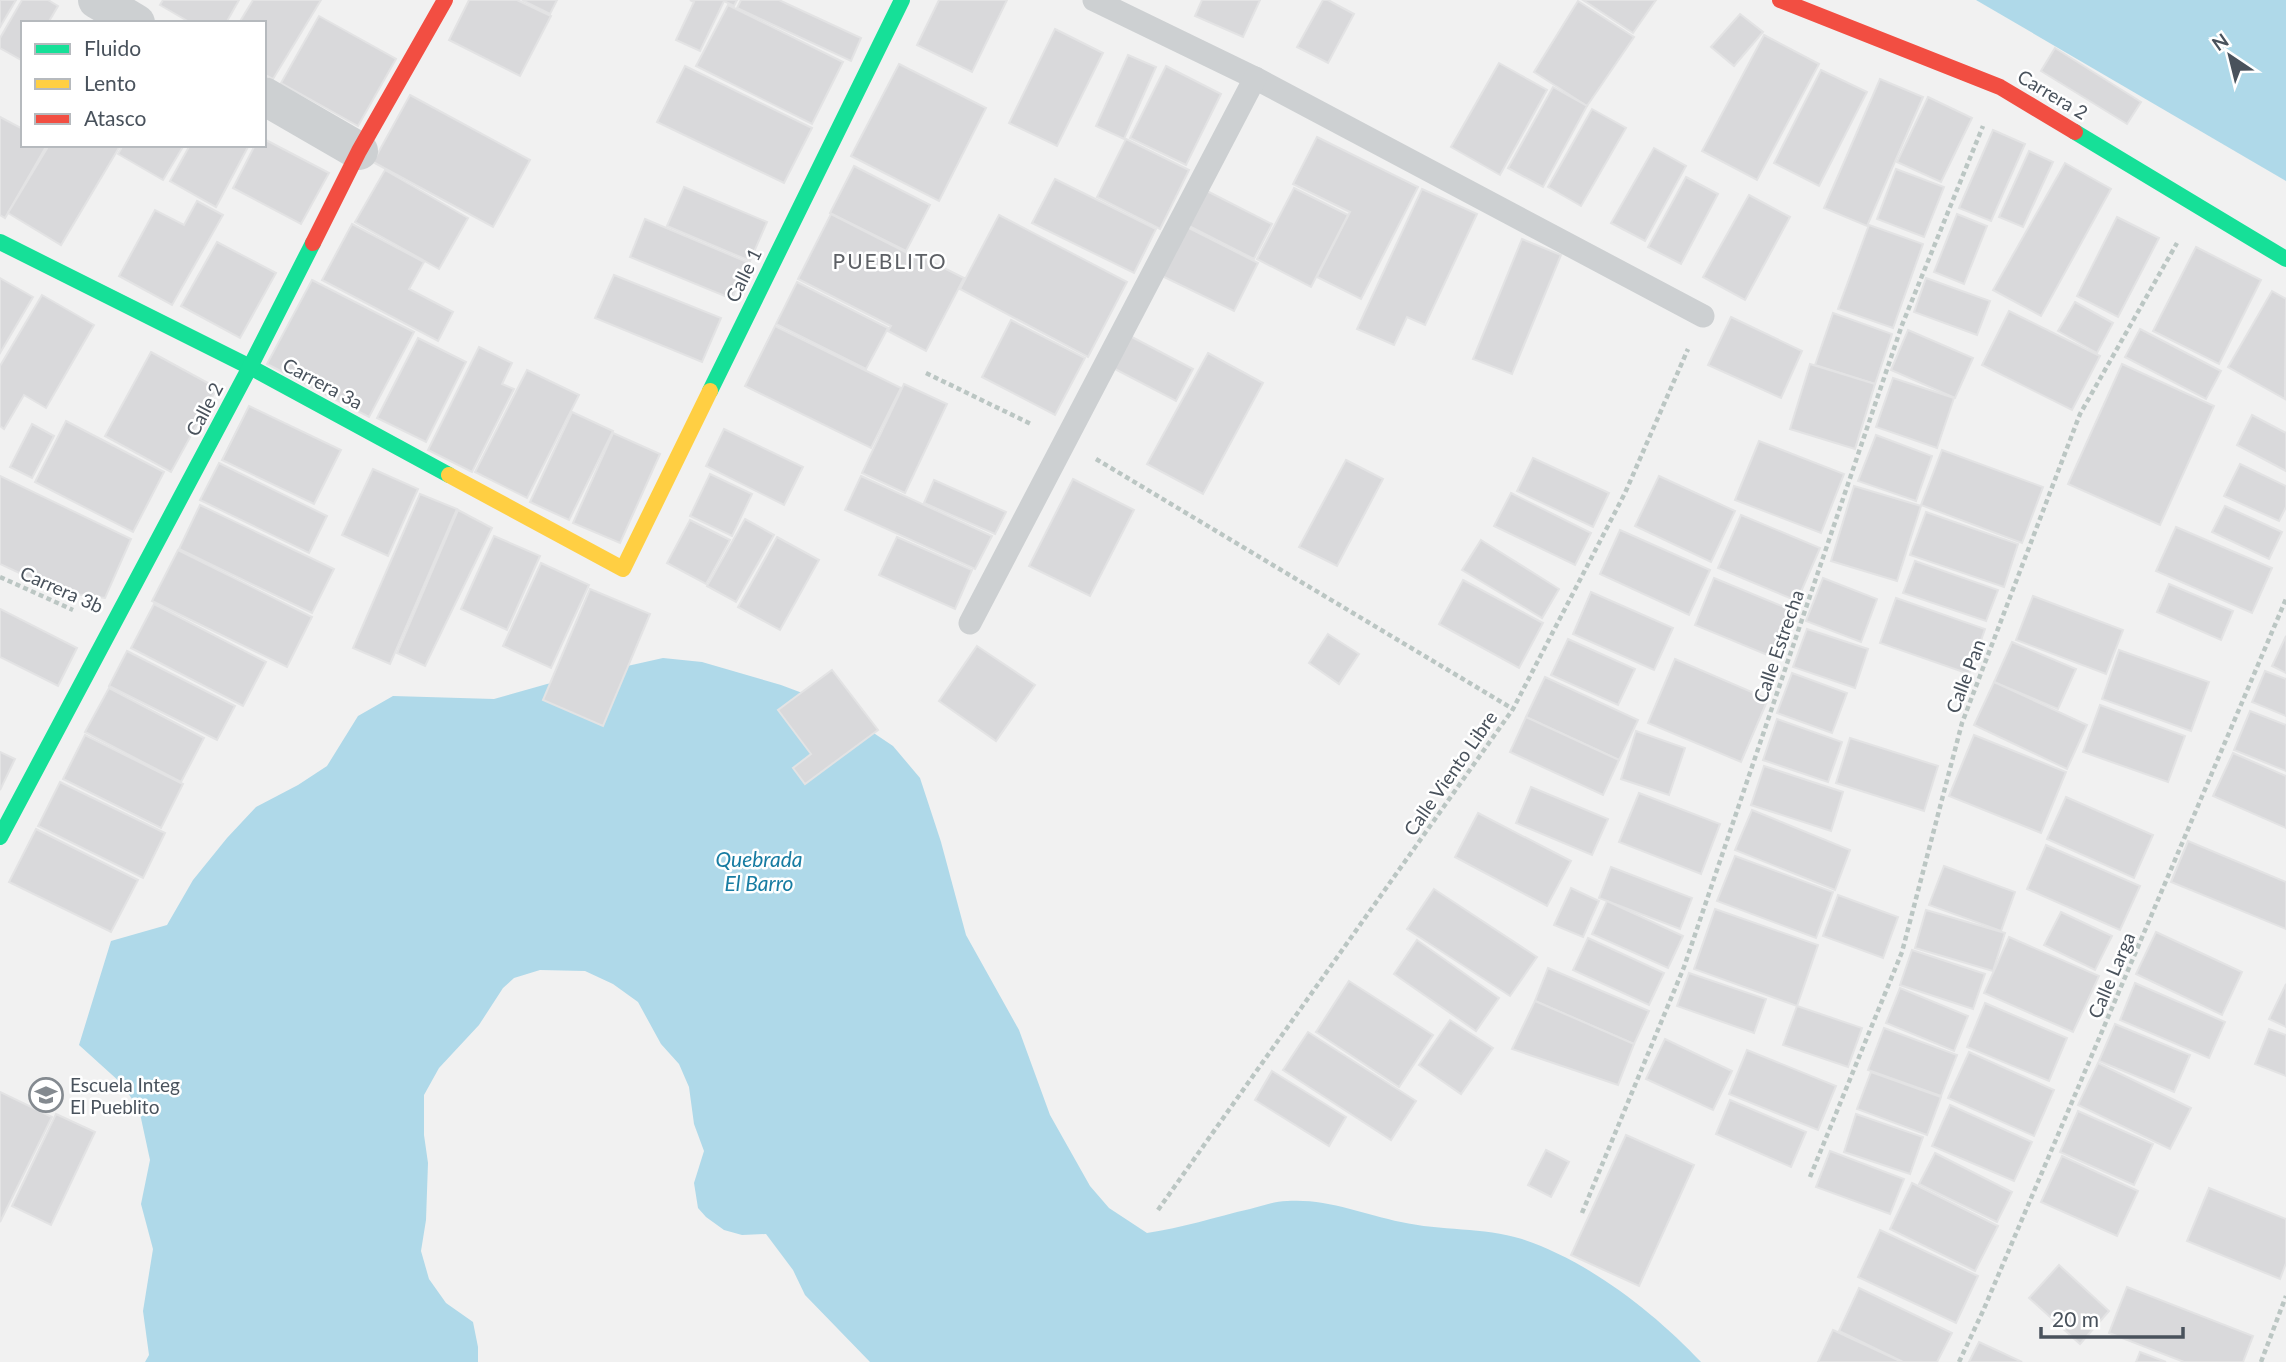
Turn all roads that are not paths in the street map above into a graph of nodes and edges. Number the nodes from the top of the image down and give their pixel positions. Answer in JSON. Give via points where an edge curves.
{"nodes":[{"id":1,"x":97,"y":0,"type":"edge"},
{"id":2,"x":444,"y":0,"type":"edge"},
{"id":3,"x":902,"y":0,"type":"edge"},
{"id":4,"x":1094,"y":0,"type":"edge"},
{"id":5,"x":1780,"y":0,"type":"edge"},
{"id":6,"x":133,"y":21,"type":"edge"},
{"id":7,"x":1255,"y":79,"type":"junction"},
{"id":8,"x":266,"y":97,"type":"edge"},
{"id":9,"x":359,"y":151,"type":"junction"},
{"id":10,"x":0,"y":242,"type":"edge"},
{"id":11,"x":2286,"y":259,"type":"edge"},
{"id":12,"x":1703,"y":316,"type":"road end"},
{"id":13,"x":250,"y":367,"type":"junction"},
{"id":14,"x":623,"y":569,"type":"joint"},
{"id":15,"x":970,"y":623,"type":"dead end"},
{"id":16,"x":0,"y":837,"type":"edge"}],
"edges":[{"from":1,"to":6,"type":"street"},
{"from":2,"to":9,"type":"street","name":"Calle 2"},
{"from":3,"to":14,"type":"street","name":"Calle 1"},
{"from":4,"to":7,"type":"lane"},
{"from":5,"to":11,"type":"street","name":"Carrera 2","via":[[2000,87]]},
{"from":7,"to":12,"type":"lane"},
{"from":7,"to":15,"type":"lane"},
{"from":8,"to":9,"type":"street"},
{"from":9,"to":13,"type":"street","name":"Calle 2"},
{"from":10,"to":13,"type":"street","name":"Carrera 3a"},
{"from":13,"to":14,"type":"street","name":"Carrera 3a"},
{"from":13,"to":16,"type":"street","name":"Calle 2"}]}
